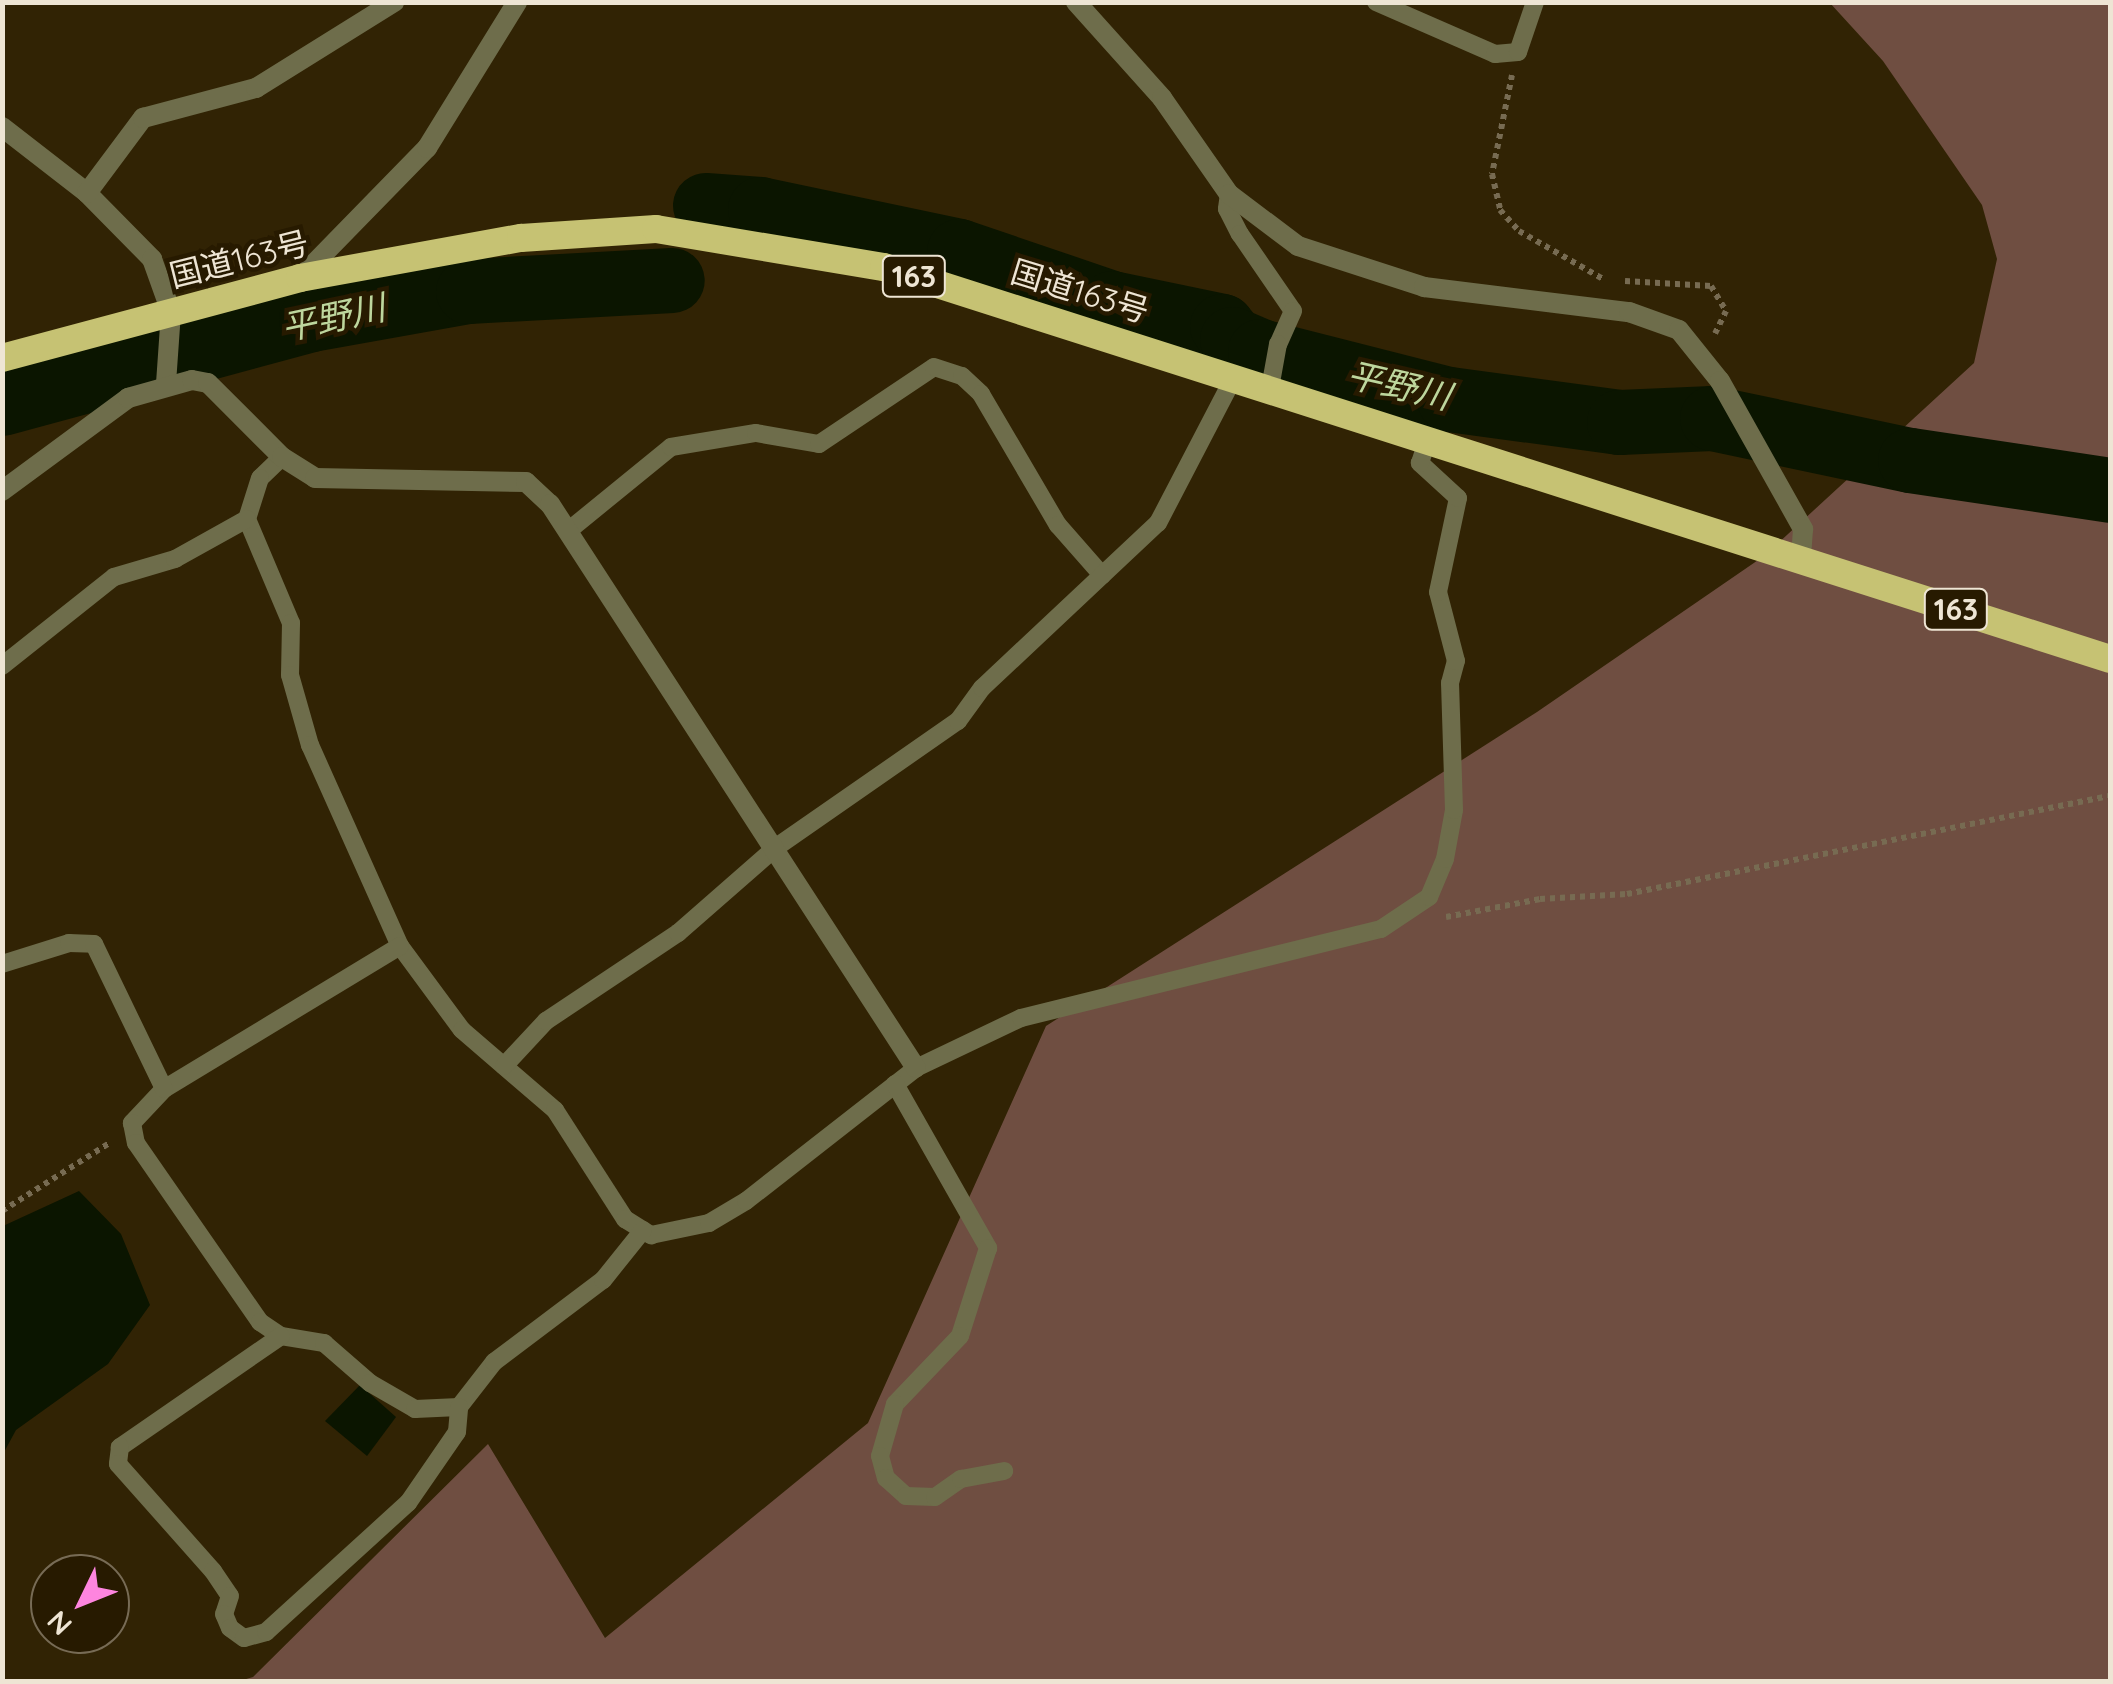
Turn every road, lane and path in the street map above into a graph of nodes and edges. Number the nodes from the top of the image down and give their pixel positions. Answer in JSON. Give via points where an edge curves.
{"nodes":[{"id":1,"x":394,"y":2,"type":"edge"},
{"id":2,"x":516,"y":2,"type":"edge"},
{"id":3,"x":1376,"y":2,"type":"edge"},
{"id":4,"x":1535,"y":2,"type":"edge"},
{"id":5,"x":1086,"y":5,"type":"edge"},
{"id":6,"x":1518,"y":52,"type":"junction"},
{"id":7,"x":2,"y":128,"type":"edge"},
{"id":8,"x":86,"y":193,"type":"junction"},
{"id":9,"x":1230,"y":194,"type":"junction"},
{"id":10,"x":300,"y":278,"type":"junction"},
{"id":11,"x":171,"y":312,"type":"junction"},
{"id":12,"x":1704,"y":357,"type":"junction"},
{"id":13,"x":2,"y":358,"type":"edge"},
{"id":14,"x":1235,"y":376,"type":"junction"},
{"id":15,"x":1271,"y":376,"type":"junction"},
{"id":16,"x":166,"y":384,"type":"junction"},
{"id":17,"x":1428,"y":438,"type":"junction"},
{"id":18,"x":282,"y":458,"type":"junction"},
{"id":19,"x":2,"y":491,"type":"edge"},
{"id":20,"x":247,"y":519,"type":"junction"},
{"id":21,"x":568,"y":531,"type":"junction"},
{"id":22,"x":1801,"y":558,"type":"junction"},
{"id":23,"x":1102,"y":575,"type":"junction"},
{"id":24,"x":2110,"y":659,"type":"edge"},
{"id":25,"x":2,"y":666,"type":"edge"},
{"id":26,"x":2110,"y":796,"type":"edge"},
{"id":27,"x":775,"y":848,"type":"junction"},
{"id":28,"x":1434,"y":919,"type":"dead end"},
{"id":29,"x":400,"y":946,"type":"junction"},
{"id":30,"x":2,"y":964,"type":"edge"},
{"id":31,"x":504,"y":1066,"type":"junction"},
{"id":32,"x":916,"y":1068,"type":"junction"},
{"id":33,"x":895,"y":1084,"type":"junction"},
{"id":34,"x":164,"y":1090,"type":"junction"},
{"id":35,"x":130,"y":1130,"type":"junction"},
{"id":36,"x":2,"y":1211,"type":"edge"},
{"id":37,"x":643,"y":1230,"type":"junction"},
{"id":38,"x":281,"y":1336,"type":"junction"},
{"id":39,"x":459,"y":1408,"type":"junction"},
{"id":40,"x":1004,"y":1472,"type":"dead end"}],
"edges":[{"from":1,"to":8,"type":"street","via":[[256,88],[143,118]]},
{"from":2,"to":10,"type":"street","via":[[426,148]]},
{"from":3,"to":6,"type":"lane","via":[[1467,47]]},
{"from":4,"to":6,"type":"lane"},
{"from":5,"to":9,"type":"street"},
{"from":6,"to":12,"type":"path","via":[[1492,174],[1500,210],[1519,231],[1612,283],[1711,286],[1726,311]]},
{"from":7,"to":8,"type":"street"},
{"from":8,"to":11,"type":"street","via":[[152,259]]},
{"from":9,"to":12,"type":"street","via":[[1287,238],[1327,257],[1424,287],[1659,320]]},
{"from":9,"to":15,"type":"lane","via":[[1227,208],[1240,234],[1294,311]]},
{"from":10,"to":11,"type":"highway","name":"国道163号","number":"163"},
{"from":10,"to":14,"type":"highway","name":"国道163号","number":"163","via":[[521,238],[656,229],[884,267]]},
{"from":11,"to":13,"type":"highway","name":"国道163号","number":"163"},
{"from":11,"to":16,"type":"street"},
{"from":12,"to":22,"type":"street","via":[[1803,529]]},
{"from":14,"to":15,"type":"highway","name":"国道163号","number":"163"},
{"from":14,"to":23,"type":"lane","via":[[1158,523]]},
{"from":15,"to":17,"type":"highway","name":"国道163号","number":"163"},
{"from":16,"to":18,"type":"street","via":[[208,383]]},
{"from":16,"to":19,"type":"street","via":[[128,398]]},
{"from":17,"to":22,"type":"highway","name":"国道163号","number":"163"},
{"from":17,"to":32,"type":"lane","via":[[1420,463],[1458,498],[1438,592],[1456,661],[1450,684],[1454,810],[1429,897],[1381,930],[1021,1018]]},
{"from":18,"to":20,"type":"lane","via":[[260,478]]},
{"from":18,"to":21,"type":"street","via":[[314,478],[526,482]]},
{"from":20,"to":25,"type":"lane","via":[[175,559],[114,577]]},
{"from":20,"to":29,"type":"lane","via":[[286,606],[290,675],[310,745]]},
{"from":21,"to":23,"type":"lane","via":[[670,447],[756,433],[819,444],[934,367],[962,376],[980,394],[1058,526]]},
{"from":21,"to":27,"type":"street"},
{"from":22,"to":24,"type":"highway","name":"国道163号","number":"163"},
{"from":23,"to":27,"type":"lane","via":[[982,688],[958,721]]},
{"from":26,"to":28,"type":"path","via":[[1627,894],[1540,899]]},
{"from":27,"to":31,"type":"lane","via":[[678,934],[546,1022]]},
{"from":27,"to":32,"type":"street"},
{"from":29,"to":31,"type":"lane","via":[[462,1030]]},
{"from":29,"to":34,"type":"lane"},
{"from":30,"to":34,"type":"lane","via":[[69,943],[94,944]]},
{"from":31,"to":37,"type":"lane","via":[[555,1110],[625,1220]]},
{"from":32,"to":33,"type":"lane"},
{"from":33,"to":37,"type":"lane","via":[[708,1223],[651,1235]]},
{"from":33,"to":40,"type":"lane","via":[[988,1248],[960,1336],[894,1404],[880,1456],[886,1478],[906,1496],[935,1497],[974,1474]]},
{"from":34,"to":35,"type":"lane"},
{"from":35,"to":36,"type":"path"},
{"from":35,"to":38,"type":"lane","via":[[260,1322]]},
{"from":37,"to":39,"type":"lane","via":[[603,1280],[494,1362]]},
{"from":38,"to":39,"type":"lane","via":[[324,1343],[370,1383],[415,1408]]},
{"from":38,"to":39,"type":"lane","via":[[120,1448],[118,1464],[213,1571],[230,1596],[224,1614],[230,1628],[244,1638],[266,1632],[408,1503],[457,1432]]}]}
